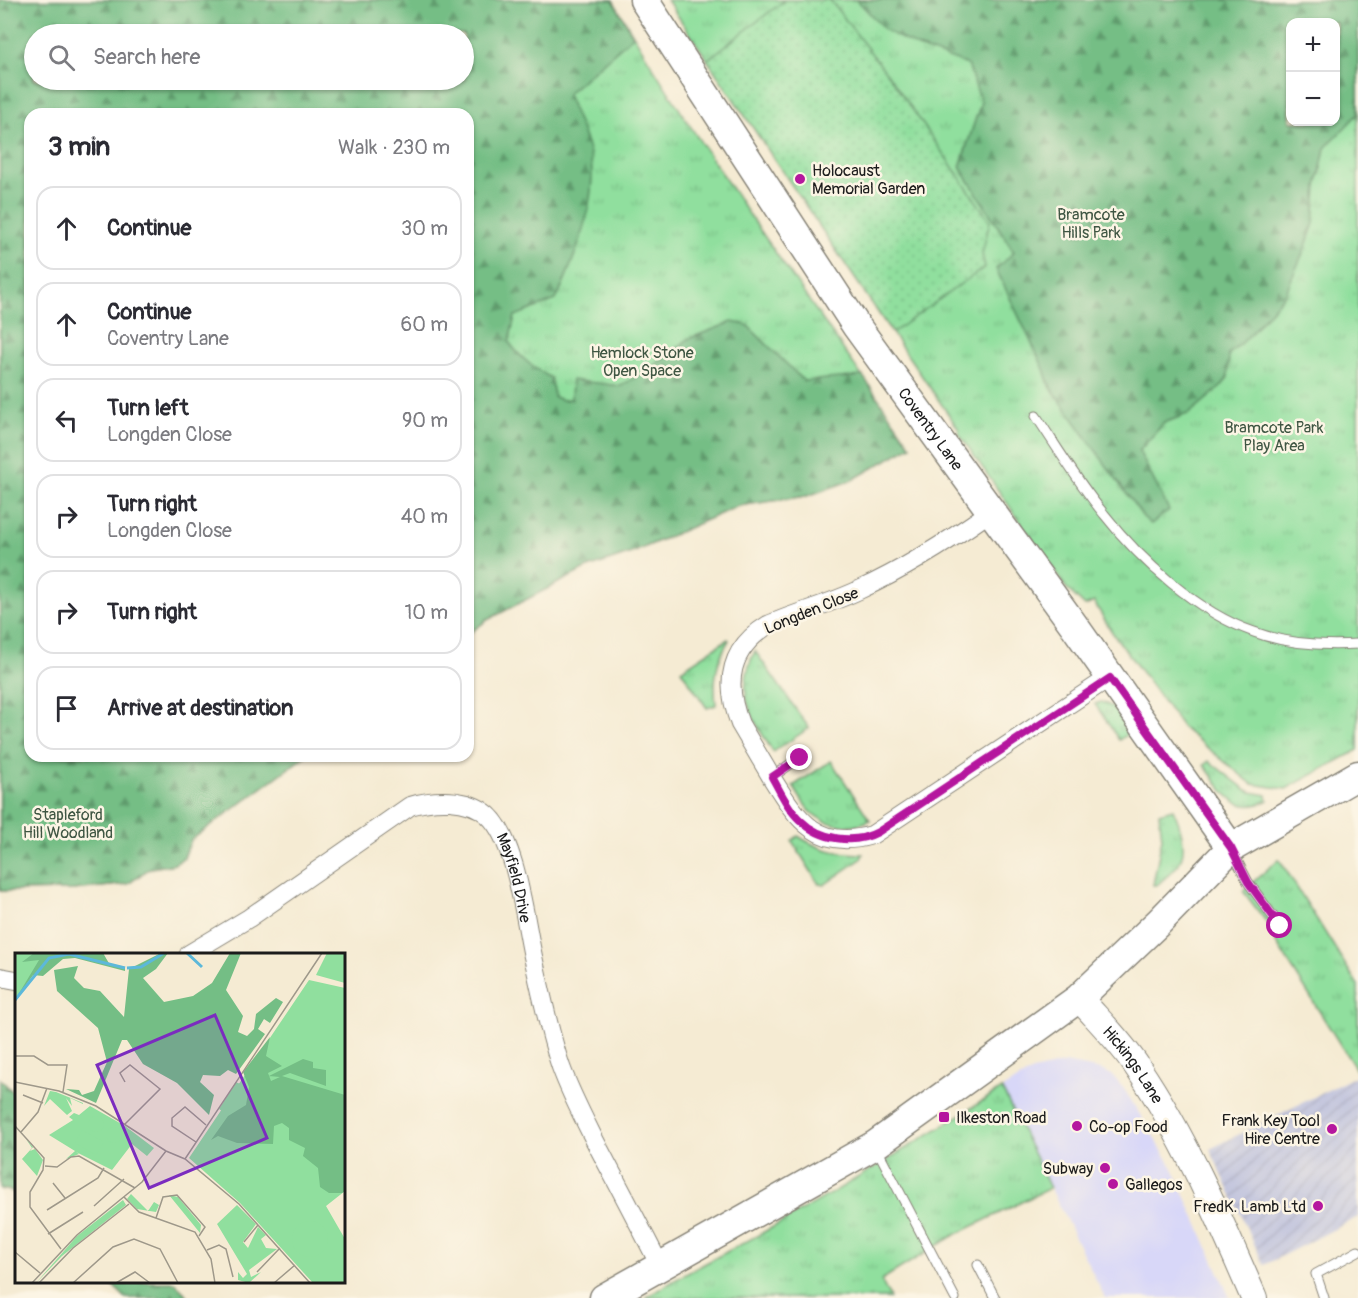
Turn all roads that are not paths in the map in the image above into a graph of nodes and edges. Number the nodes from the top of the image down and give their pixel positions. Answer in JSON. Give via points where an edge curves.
{"nodes":[{"id":1,"x":644,"y":0,"type":"edge"},
{"id":2,"x":1036,"y":416,"type":"dead end"},
{"id":3,"x":990,"y":512,"type":"junction"},
{"id":4,"x":1358,"y":644,"type":"edge"},
{"id":5,"x":1110,"y":678,"type":"junction"},
{"id":6,"x":800,"y":758,"type":"dead end"},
{"id":7,"x":1358,"y":775,"type":"edge"},
{"id":8,"x":772,"y":777,"type":"junction"},
{"id":9,"x":1231,"y":848,"type":"junction"},
{"id":10,"x":1280,"y":926,"type":"dead end"},
{"id":11,"x":191,"y":953,"type":"edge"},
{"id":12,"x":0,"y":977,"type":"edge"},
{"id":13,"x":15,"y":980,"type":"edge"},
{"id":14,"x":1080,"y":998,"type":"junction"},
{"id":15,"x":875,"y":1145,"type":"junction"},
{"id":16,"x":1358,"y":1251,"type":"edge"},
{"id":17,"x":978,"y":1265,"type":"dead end"},
{"id":18,"x":660,"y":1266,"type":"junction"},
{"id":19,"x":604,"y":1298,"type":"edge"},
{"id":20,"x":955,"y":1298,"type":"edge"},
{"id":21,"x":995,"y":1298,"type":"edge"},
{"id":22,"x":1254,"y":1298,"type":"edge"},
{"id":23,"x":1324,"y":1298,"type":"edge"}],
"edges":[{"from":1,"to":3,"type":"main road","name":"Coventry Lane","via":[[857,327]]},
{"from":2,"to":4,"type":"lane","via":[[1103,514],[1166,577],[1204,606],[1237,625],[1272,638]]},
{"from":3,"to":5,"type":"main road","name":"Coventry Lane"},
{"from":3,"to":8,"type":"street","name":"Longden Close","via":[[860,590],[768,625],[743,646],[731,676],[733,702],[740,724]]},
{"from":5,"to":8,"type":"street","name":"Longden Close","via":[[872,835],[853,839],[817,832],[799,819]]},
{"from":5,"to":9,"type":"main road","name":"Coventry Lane"},
{"from":6,"to":8,"type":"lane"},
{"from":7,"to":9,"type":"main road"},
{"from":9,"to":10,"type":"lane","via":[[1248,882]]},
{"from":9,"to":14,"type":"main road"},
{"from":11,"to":18,"type":"street","name":"Mayfield Drive","via":[[249,918],[410,806],[446,800],[488,814],[507,846],[515,871],[561,1067]]},
{"from":12,"to":13,"type":"street"},
{"from":14,"to":15,"type":"main road"},
{"from":14,"to":22,"type":"main road","name":"Hickings Lane","via":[[1137,1067],[1164,1110]]},
{"from":15,"to":18,"type":"main road"},
{"from":15,"to":20,"type":"lane"},
{"from":16,"to":23,"type":"lane","via":[[1316,1274]]},
{"from":17,"to":21,"type":"lane"},
{"from":18,"to":19,"type":"main road"}]}
